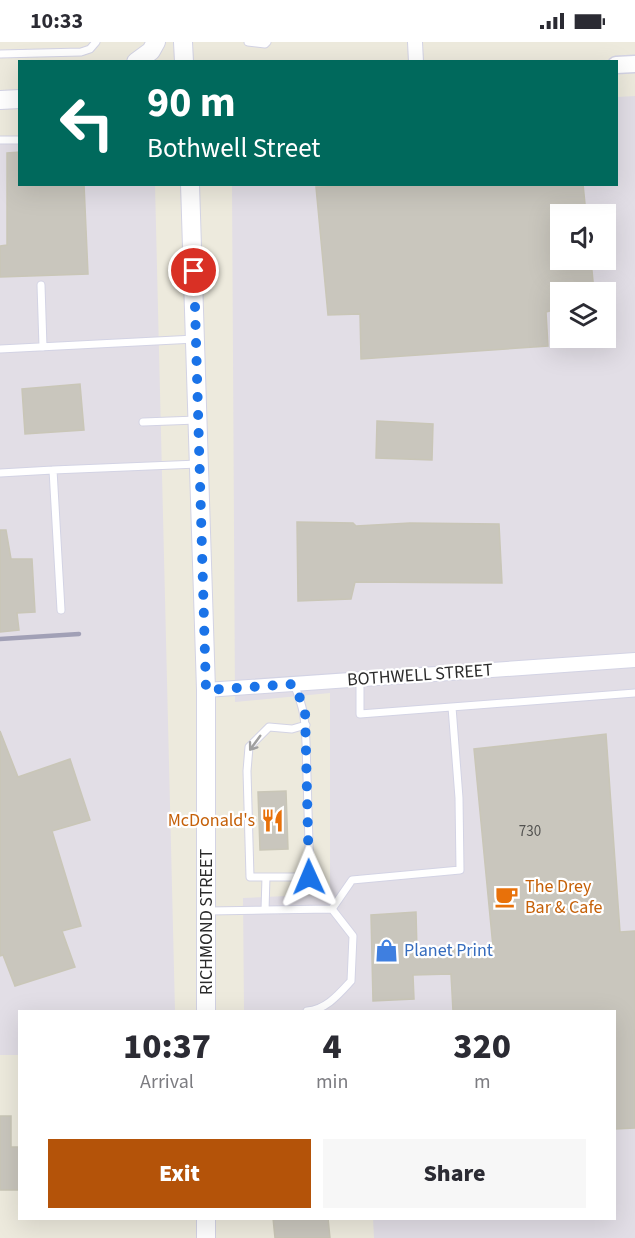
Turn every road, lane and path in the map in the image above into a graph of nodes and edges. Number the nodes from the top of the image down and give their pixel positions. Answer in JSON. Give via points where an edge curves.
{"nodes":[{"id":1,"x":96,"y":42,"type":"edge"},
{"id":2,"x":156,"y":42,"type":"edge"},
{"id":3,"x":183,"y":42,"type":"edge"},
{"id":4,"x":248,"y":42,"type":"edge"},
{"id":5,"x":267,"y":42,"type":"edge"},
{"id":6,"x":415,"y":42,"type":"edge"},
{"id":7,"x":0,"y":54,"type":"edge"},
{"id":8,"x":139,"y":60,"type":"edge"},
{"id":9,"x":184,"y":60,"type":"edge"},
{"id":10,"x":416,"y":60,"type":"edge"},
{"id":11,"x":635,"y":64,"type":"edge"},
{"id":12,"x":618,"y":65,"type":"edge"},
{"id":13,"x":18,"y":99,"type":"edge"},
{"id":14,"x":0,"y":100,"type":"edge"},
{"id":15,"x":0,"y":140,"type":"edge"},
{"id":16,"x":18,"y":140,"type":"edge"},
{"id":17,"x":179,"y":186,"type":"edge"},
{"id":18,"x":190,"y":186,"type":"edge"},
{"id":19,"x":192,"y":226,"type":"junction"},
{"id":20,"x":41,"y":285,"type":"dead end"},
{"id":21,"x":195,"y":339,"type":"junction"},
{"id":22,"x":43,"y":347,"type":"junction"},
{"id":23,"x":0,"y":349,"type":"edge"},
{"id":24,"x":197,"y":420,"type":"junction"},
{"id":25,"x":143,"y":422,"type":"dead end"},
{"id":26,"x":198,"y":464,"type":"junction"},
{"id":27,"x":53,"y":470,"type":"junction"},
{"id":28,"x":0,"y":472,"type":"edge"},
{"id":29,"x":61,"y":610,"type":"dead end"},
{"id":30,"x":635,"y":660,"type":"edge"},
{"id":31,"x":360,"y":679,"type":"junction"},
{"id":32,"x":294,"y":684,"type":"junction"},
{"id":33,"x":206,"y":690,"type":"junction"},
{"id":34,"x":635,"y":693,"type":"edge"},
{"id":35,"x":452,"y":707,"type":"junction"},
{"id":36,"x":306,"y":725,"type":"junction"},
{"id":37,"x":266,"y":877,"type":"junction"},
{"id":38,"x":332,"y":909,"type":"junction"},
{"id":39,"x":265,"y":910,"type":"junction"},
{"id":40,"x":206,"y":911,"type":"junction"},
{"id":41,"x":206,"y":1010,"type":"edge"},
{"id":42,"x":314,"y":1010,"type":"edge"},
{"id":43,"x":206,"y":1220,"type":"edge"},
{"id":44,"x":206,"y":1238,"type":"edge"}],
"edges":[{"from":1,"to":7,"type":"lane","via":[[81,52]]},
{"from":2,"to":8,"type":"main road"},
{"from":3,"to":9,"type":"main road"},
{"from":4,"to":5,"type":"lane"},
{"from":6,"to":10,"type":"street"},
{"from":11,"to":12,"type":"street"},
{"from":13,"to":14,"type":"main road"},
{"from":15,"to":16,"type":"lane"},
{"from":17,"to":19,"type":"main road"},
{"from":18,"to":19,"type":"main road","name":"RICHMOND STREET"},
{"from":19,"to":21,"type":"main road","name":"RICHMOND STREET"},
{"from":20,"to":22,"type":"lane"},
{"from":21,"to":22,"type":"lane"},
{"from":21,"to":24,"type":"main road","name":"RICHMOND STREET"},
{"from":22,"to":23,"type":"lane"},
{"from":24,"to":25,"type":"lane"},
{"from":24,"to":26,"type":"main road","name":"RICHMOND STREET"},
{"from":26,"to":27,"type":"lane"},
{"from":26,"to":33,"type":"main road","name":"RICHMOND STREET"},
{"from":27,"to":28,"type":"lane"},
{"from":27,"to":29,"type":"lane"},
{"from":30,"to":31,"type":"street","name":"BOTHWELL STREET"},
{"from":31,"to":32,"type":"street","name":"BOTHWELL STREET"},
{"from":31,"to":35,"type":"lane","via":[[360,714]]},
{"from":32,"to":33,"type":"street","name":"BOTHWELL STREET"},
{"from":32,"to":36,"type":"lane","via":[[305,710]]},
{"from":33,"to":40,"type":"main road","name":"RICHMOND STREET"},
{"from":34,"to":35,"type":"lane"},
{"from":35,"to":38,"type":"lane","via":[[460,870],[352,880]]},
{"from":36,"to":37,"type":"lane","via":[[309,877]]},
{"from":36,"to":37,"type":"lane","one_way":true,"via":[[292,729],[269,727],[249,747],[250,877]]},
{"from":37,"to":39,"type":"lane"},
{"from":38,"to":39,"type":"lane"},
{"from":38,"to":42,"type":"lane","via":[[353,936],[351,981],[334,1000]]},
{"from":39,"to":40,"type":"lane"},
{"from":40,"to":41,"type":"main road","name":"RICHMOND STREET"},
{"from":43,"to":44,"type":"main road"}]}
